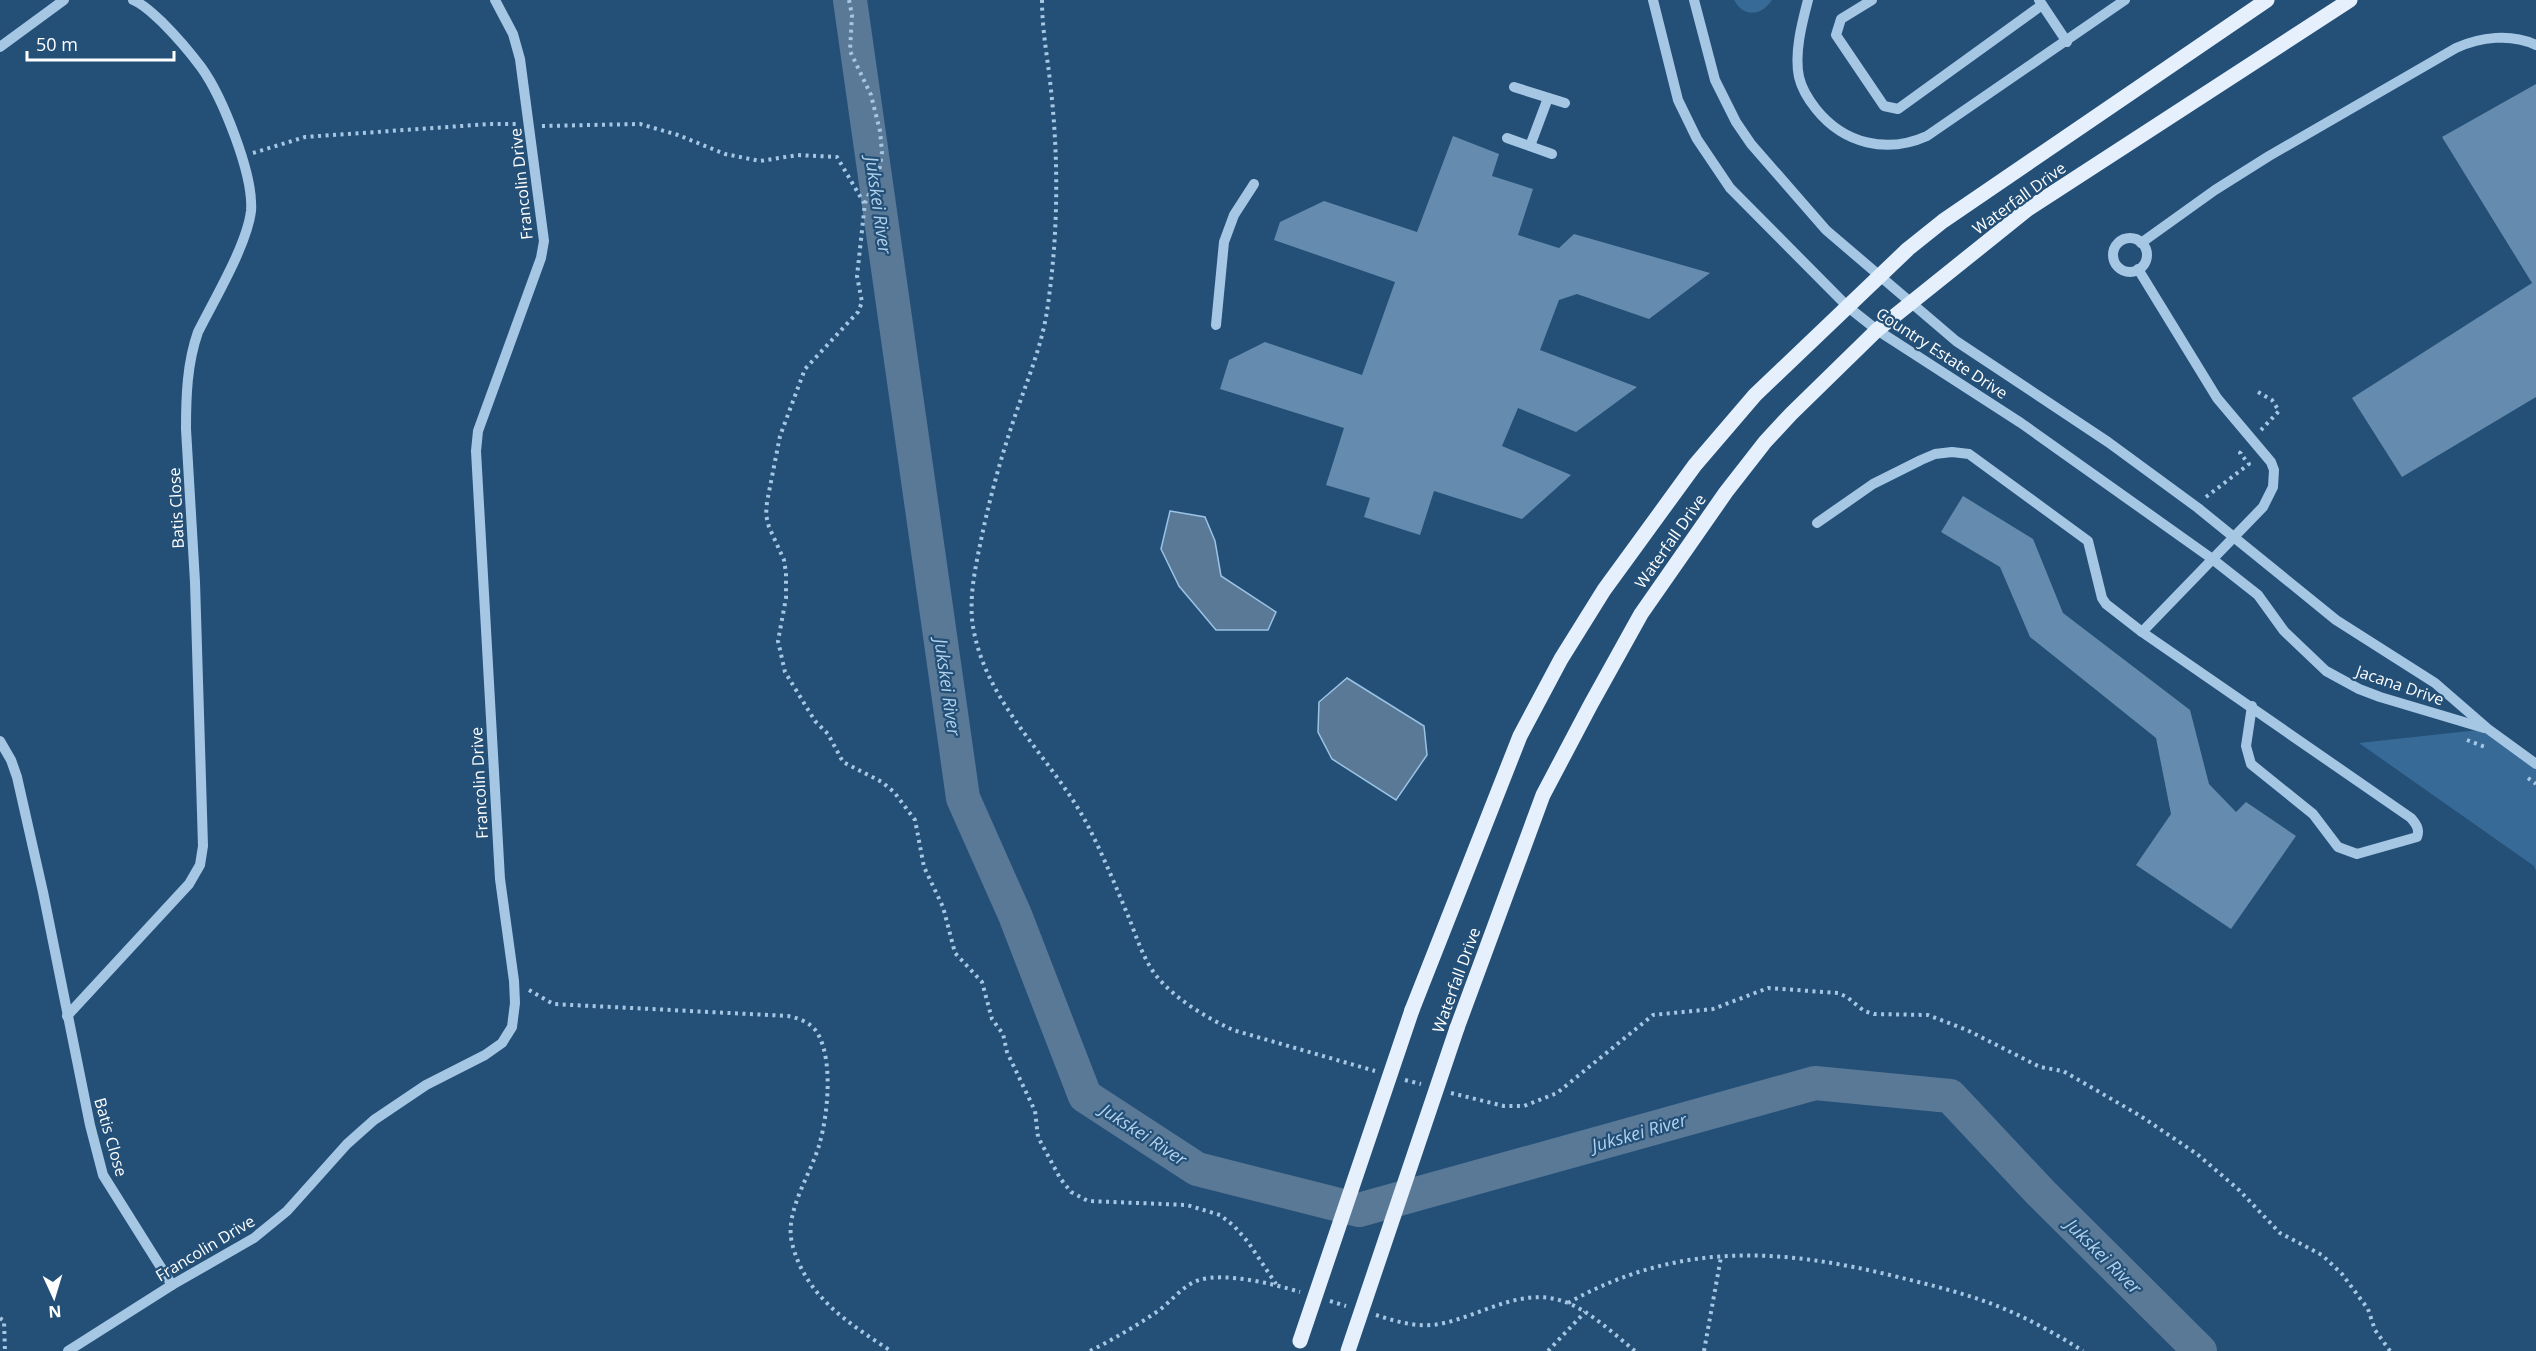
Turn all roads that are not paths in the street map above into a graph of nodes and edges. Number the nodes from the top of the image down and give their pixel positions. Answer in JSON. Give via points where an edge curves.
{"nodes":[{"id":1,"x":64,"y":0,"type":"edge"},
{"id":2,"x":133,"y":0,"type":"edge"},
{"id":3,"x":495,"y":0,"type":"edge"},
{"id":4,"x":1653,"y":0,"type":"edge"},
{"id":5,"x":1694,"y":0,"type":"edge"},
{"id":6,"x":1808,"y":0,"type":"edge"},
{"id":7,"x":1872,"y":0,"type":"edge"},
{"id":8,"x":2126,"y":0,"type":"edge"},
{"id":9,"x":2267,"y":0,"type":"edge"},
{"id":10,"x":2350,"y":0,"type":"edge"},
{"id":11,"x":2040,"y":2,"type":"edge"},
{"id":12,"x":2067,"y":42,"type":"junction"},
{"id":13,"x":2536,"y":45,"type":"edge"},
{"id":14,"x":0,"y":46,"type":"edge"},
{"id":15,"x":1514,"y":87,"type":"dead end"},
{"id":16,"x":1548,"y":98,"type":"junction"},
{"id":17,"x":1565,"y":103,"type":"dead end"},
{"id":18,"x":1507,"y":138,"type":"dead end"},
{"id":19,"x":1530,"y":146,"type":"junction"},
{"id":20,"x":1552,"y":154,"type":"dead end"},
{"id":21,"x":1254,"y":184,"type":"dead end"},
{"id":22,"x":2141,"y":243,"type":"junction"},
{"id":23,"x":2138,"y":269,"type":"junction"},
{"id":24,"x":1880,"y":276,"type":"junction"},
{"id":25,"x":1912,"y":303,"type":"junction"},
{"id":26,"x":1848,"y":307,"type":"junction"},
{"id":27,"x":1216,"y":325,"type":"dead end"},
{"id":28,"x":1878,"y":330,"type":"junction"},
{"id":29,"x":1817,"y":523,"type":"dead end"},
{"id":30,"x":2233,"y":536,"type":"junction"},
{"id":31,"x":2211,"y":558,"type":"junction"},
{"id":32,"x":2336,"y":620,"type":"joint"},
{"id":33,"x":2142,"y":632,"type":"junction"},
{"id":34,"x":2310,"y":655,"type":"joint"},
{"id":35,"x":2252,"y":706,"type":"junction"},
{"id":36,"x":2488,"y":729,"type":"junction"},
{"id":37,"x":0,"y":741,"type":"edge"},
{"id":38,"x":2536,"y":764,"type":"edge"},
{"id":39,"x":67,"y":1016,"type":"junction"},
{"id":40,"x":172,"y":1285,"type":"junction"},
{"id":41,"x":1299,"y":1346,"type":"edge"},
{"id":42,"x":68,"y":1351,"type":"edge"},
{"id":43,"x":1348,"y":1351,"type":"edge"}],
"edges":[{"from":1,"to":14,"type":"street"},
{"from":2,"to":39,"type":"street","name":"Batis Close","via":[[172,33],[202,68],[237,140],[251,200],[246,234],[193,346],[186,405],[202,776],[200,865],[189,884]]},
{"from":3,"to":40,"type":"street","name":"Francolin Drive","via":[[513,34],[520,59],[543,227],[542,250],[478,431],[476,451],[499,867],[514,981],[512,1027],[502,1043],[485,1055],[389,1109],[355,1137],[295,1203],[254,1238]]},
{"from":4,"to":26,"type":"street","name":"Country Estate Drive","via":[[1678,100],[1697,139],[1730,188]]},
{"from":5,"to":24,"type":"street","name":"Country Estate Drive","via":[[1715,80],[1751,144],[1826,230]]},
{"from":6,"to":12,"type":"street","via":[[1798,53],[1802,87],[1832,127],[1873,145],[1913,142],[1927,136]]},
{"from":7,"to":11,"type":"street","via":[[1841,19],[1836,35],[1884,106],[1890,109],[1898,109]]},
{"from":8,"to":12,"type":"street"},
{"from":9,"to":24,"type":"main road","name":"Waterfall Drive","via":[[1943,221]]},
{"from":10,"to":25,"type":"main road","name":"Waterfall Drive","via":[[2028,210]]},
{"from":11,"to":12,"type":"street"},
{"from":13,"to":22,"type":"street","via":[[2499,38],[2456,48],[2260,162]]},
{"from":15,"to":16,"type":"street"},
{"from":16,"to":17,"type":"street"},
{"from":16,"to":19,"type":"street"},
{"from":18,"to":19,"type":"street"},
{"from":19,"to":20,"type":"street"},
{"from":21,"to":27,"type":"street","via":[[1234,215],[1224,242]]},
{"from":22,"to":23,"type":"street","via":[[2147,254]]},
{"from":22,"to":23,"type":"street","via":[[2134,238],[2122,240],[2113,254],[2120,269]]},
{"from":23,"to":30,"type":"street","via":[[2217,398],[2274,470],[2273,487],[2263,507]]},
{"from":24,"to":25,"type":"street","name":"Country Estate Drive"},
{"from":24,"to":26,"type":"main road","name":"Waterfall Drive"},
{"from":25,"to":28,"type":"main road","name":"Waterfall Drive"},
{"from":25,"to":30,"type":"street","name":"Country Estate Drive","via":[[1956,341],[2108,442]]},
{"from":26,"to":28,"type":"street","name":"Country Estate Drive"},
{"from":26,"to":41,"type":"main road","name":"Waterfall Drive","bridge":true,"via":[[1755,395],[1695,465],[1604,590],[1520,736],[1412,1010]]},
{"from":28,"to":31,"type":"street","name":"Country Estate Drive","via":[[2021,423]]},
{"from":28,"to":43,"type":"main road","name":"Waterfall Drive","bridge":true,"via":[[1791,414],[1725,492],[1641,614],[1544,795],[1457,1028]]},
{"from":29,"to":33,"type":"street","via":[[1873,484],[1921,460],[1935,454],[1969,454],[2088,541],[2102,598]]},
{"from":30,"to":31,"type":"street"},
{"from":30,"to":32,"type":"street","name":"Country Estate Drive"},
{"from":31,"to":33,"type":"street"},
{"from":31,"to":34,"type":"street","name":"Country Estate Drive","via":[[2258,595],[2284,631]]},
{"from":32,"to":36,"type":"street","name":"Jacana Drive","via":[[2435,683]]},
{"from":33,"to":35,"type":"street"},
{"from":34,"to":36,"type":"street","name":"Jacana Drive","via":[[2326,671],[2359,689]]},
{"from":35,"to":35,"type":"street","via":[[2411,818],[2417,825],[2417,837],[2357,854],[2338,847],[2313,814],[2251,764],[2246,746]]},
{"from":36,"to":38,"type":"street","name":"Jacana Drive"},
{"from":37,"to":39,"type":"street","name":"Batis Close","via":[[17,777]]},
{"from":39,"to":40,"type":"street","name":"Batis Close","via":[[103,1175]]},
{"from":40,"to":42,"type":"street","name":"Francolin Drive"}]}
